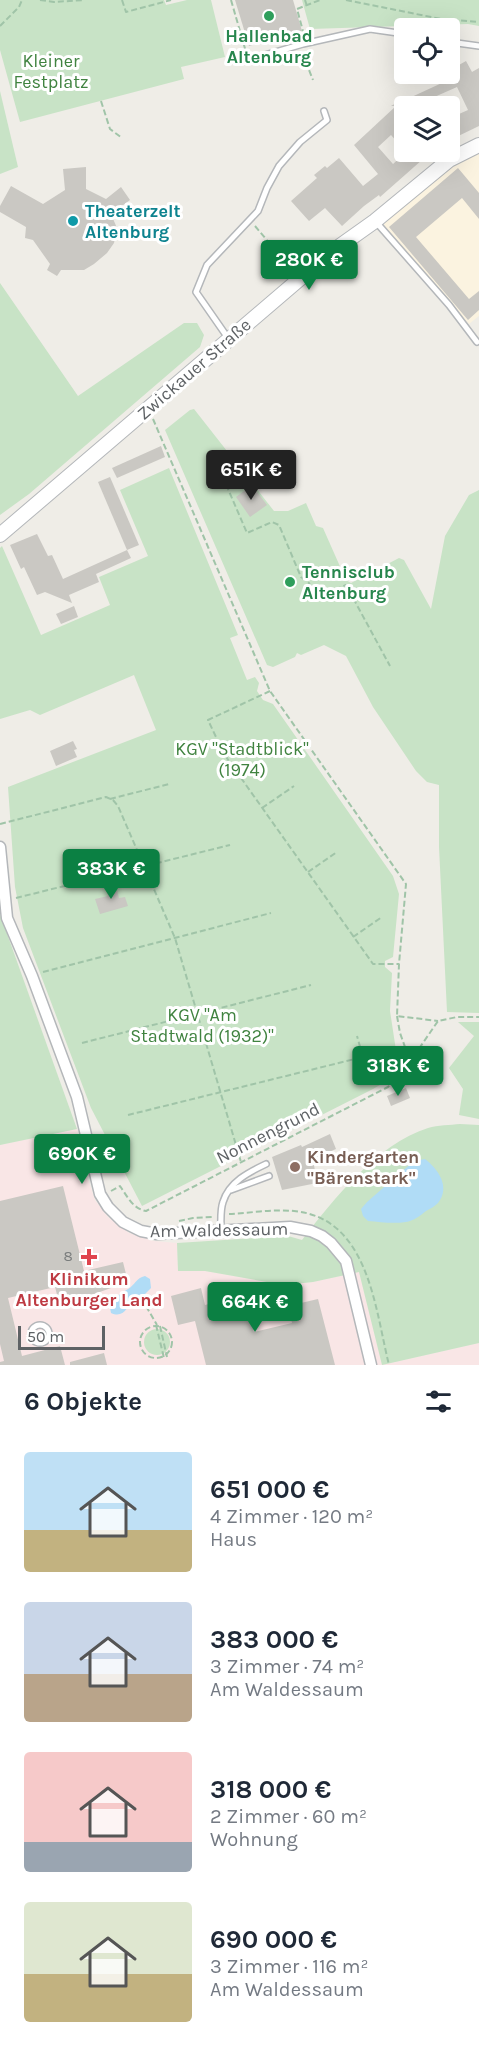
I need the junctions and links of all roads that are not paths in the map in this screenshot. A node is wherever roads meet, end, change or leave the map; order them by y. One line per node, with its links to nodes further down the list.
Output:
1 (394, 32): 4 (lane)
2 (460, 43): 3 (lane)
3 (479, 46)
4 (249, 60)
5 (324, 111): 8 (lane)
6 (479, 145): 7 (street, Zwickauer Straße)
7 (375, 221): 8 (street, Zwickauer Straße); 9 (lane)
8 (229, 339): 10 (street, Zwickauer Straße)
9 (477, 342)
10 (0, 535)
11 (0, 847): 15 (street, Am Waldessaum)
12 (266, 1164): 14 (lane)
13 (268, 1176): 14 (lane)
14 (229, 1191): 15 (lane)
15 (221, 1232): 16 (street, Am Waldessaum)
16 (371, 1365)

